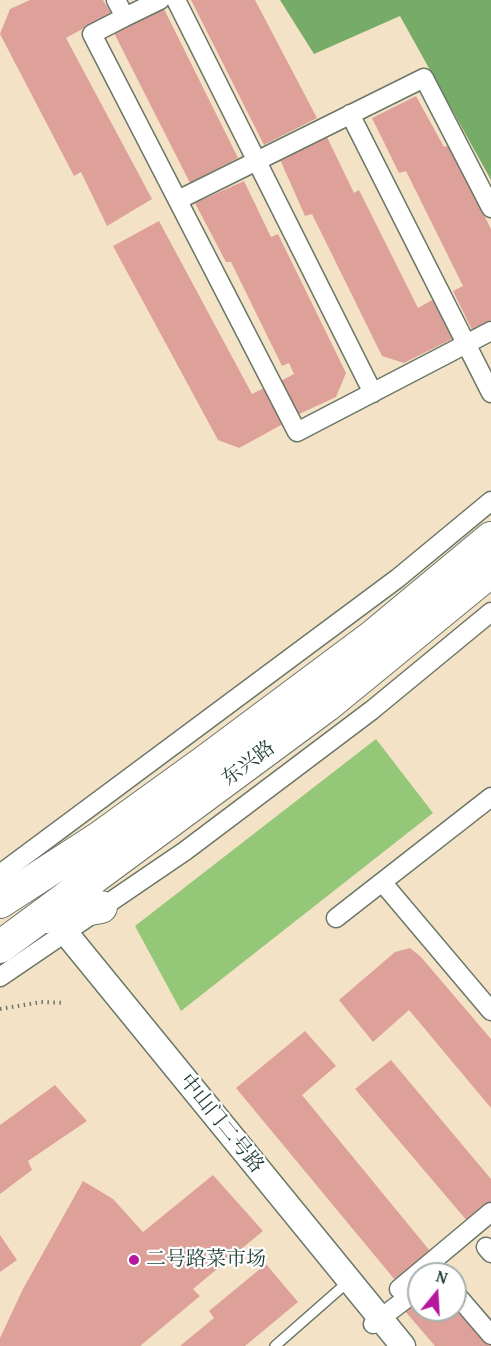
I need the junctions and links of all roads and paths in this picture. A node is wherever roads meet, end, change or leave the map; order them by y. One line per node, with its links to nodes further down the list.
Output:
1 (117, 0): 4 (street)
2 (160, 0): 4 (street)
3 (176, 0): 6 (street)
4 (125, 17): 7 (street)
5 (350, 114): 6 (street); 8 (street); 10 (street)
6 (257, 161): 7 (street); 11 (street)
7 (178, 200): 11 (street)
8 (491, 208)
9 (491, 332): 10 (street)
10 (466, 344): 11 (street); 12 (street)
11 (373, 393)
12 (491, 393)
13 (491, 501): 19 (street)
14 (491, 538): 17 (highway, 东兴路)
15 (491, 571): 17 (highway, 东兴路)
16 (491, 612): 23 (street)
17 (213, 773): 22 (highway, 东兴路); 25 (highway, 东兴路)
18 (491, 797): 20 (street)
19 (11, 867): 21 (highway)
20 (382, 882): 24 (street); 29 (street)
21 (0, 898)
22 (0, 902)
23 (101, 908): 25 (highway)
24 (336, 918)
25 (46, 925): 26 (street); 31 (street, 中山门二号路)
26 (0, 977)
27 (65, 1003): 28 (path)
28 (0, 1009)
29 (491, 1011)
30 (491, 1212): 32 (street)
31 (346, 1284): 35 (street, 中山门二号路); 37 (lane)
32 (399, 1289)
33 (407, 1298): 35 (street)
34 (467, 1307): 36 (street)
35 (376, 1322): 38 (street, 中山门二号路); 39 (street, 中山门二号路)
36 (491, 1335)
37 (274, 1346)
38 (392, 1346)
39 (403, 1346)

